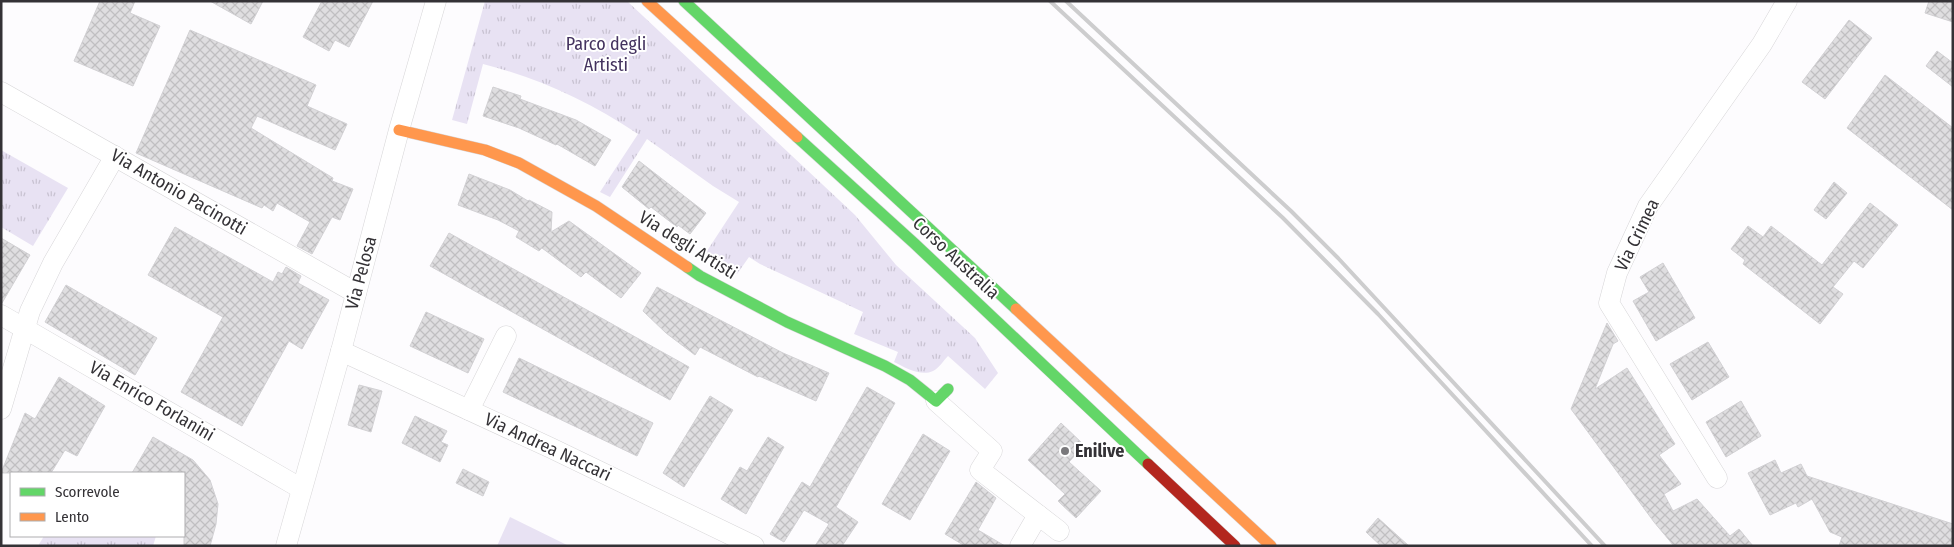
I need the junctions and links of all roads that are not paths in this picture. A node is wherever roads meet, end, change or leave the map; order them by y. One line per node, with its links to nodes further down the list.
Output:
1 (436, 1): 6 (street, Via Pelosa)
2 (647, 1): 23 (main road, Corso Australia)
3 (684, 1): 24 (main road, Corso Australia)
4 (1787, 1): 16 (street, Via Crimea)
5 (1, 92): 7 (street, Via Antonio Pacinotti)
6 (399, 130): 8 (street, Via Pelosa); 13 (main road, Via degli Artisti)
7 (115, 156): 8 (street, Via Antonio Pacinotti); 10 (street)
8 (356, 293): 12 (street, Via Pelosa)
9 (1, 315): 10 (street, Via Enrico Forlanini)
10 (24, 328): 14 (street); 17 (street, Via Enrico Forlanini)
11 (506, 336): 15 (street)
12 (341, 351): 15 (street, Via Andrea Naccari); 17 (street, Via Pelosa)
13 (942, 395): 18 (street)
14 (1, 410)
15 (469, 410): 21 (street, Via Andrea Naccari)
16 (1716, 478)
17 (302, 487): 20 (street, Via Pelosa)
18 (1038, 515): 19 (street); 22 (street)
19 (1058, 531)
20 (286, 546)
21 (754, 546)
22 (1020, 546)
23 (1235, 546)
24 (1271, 546)

